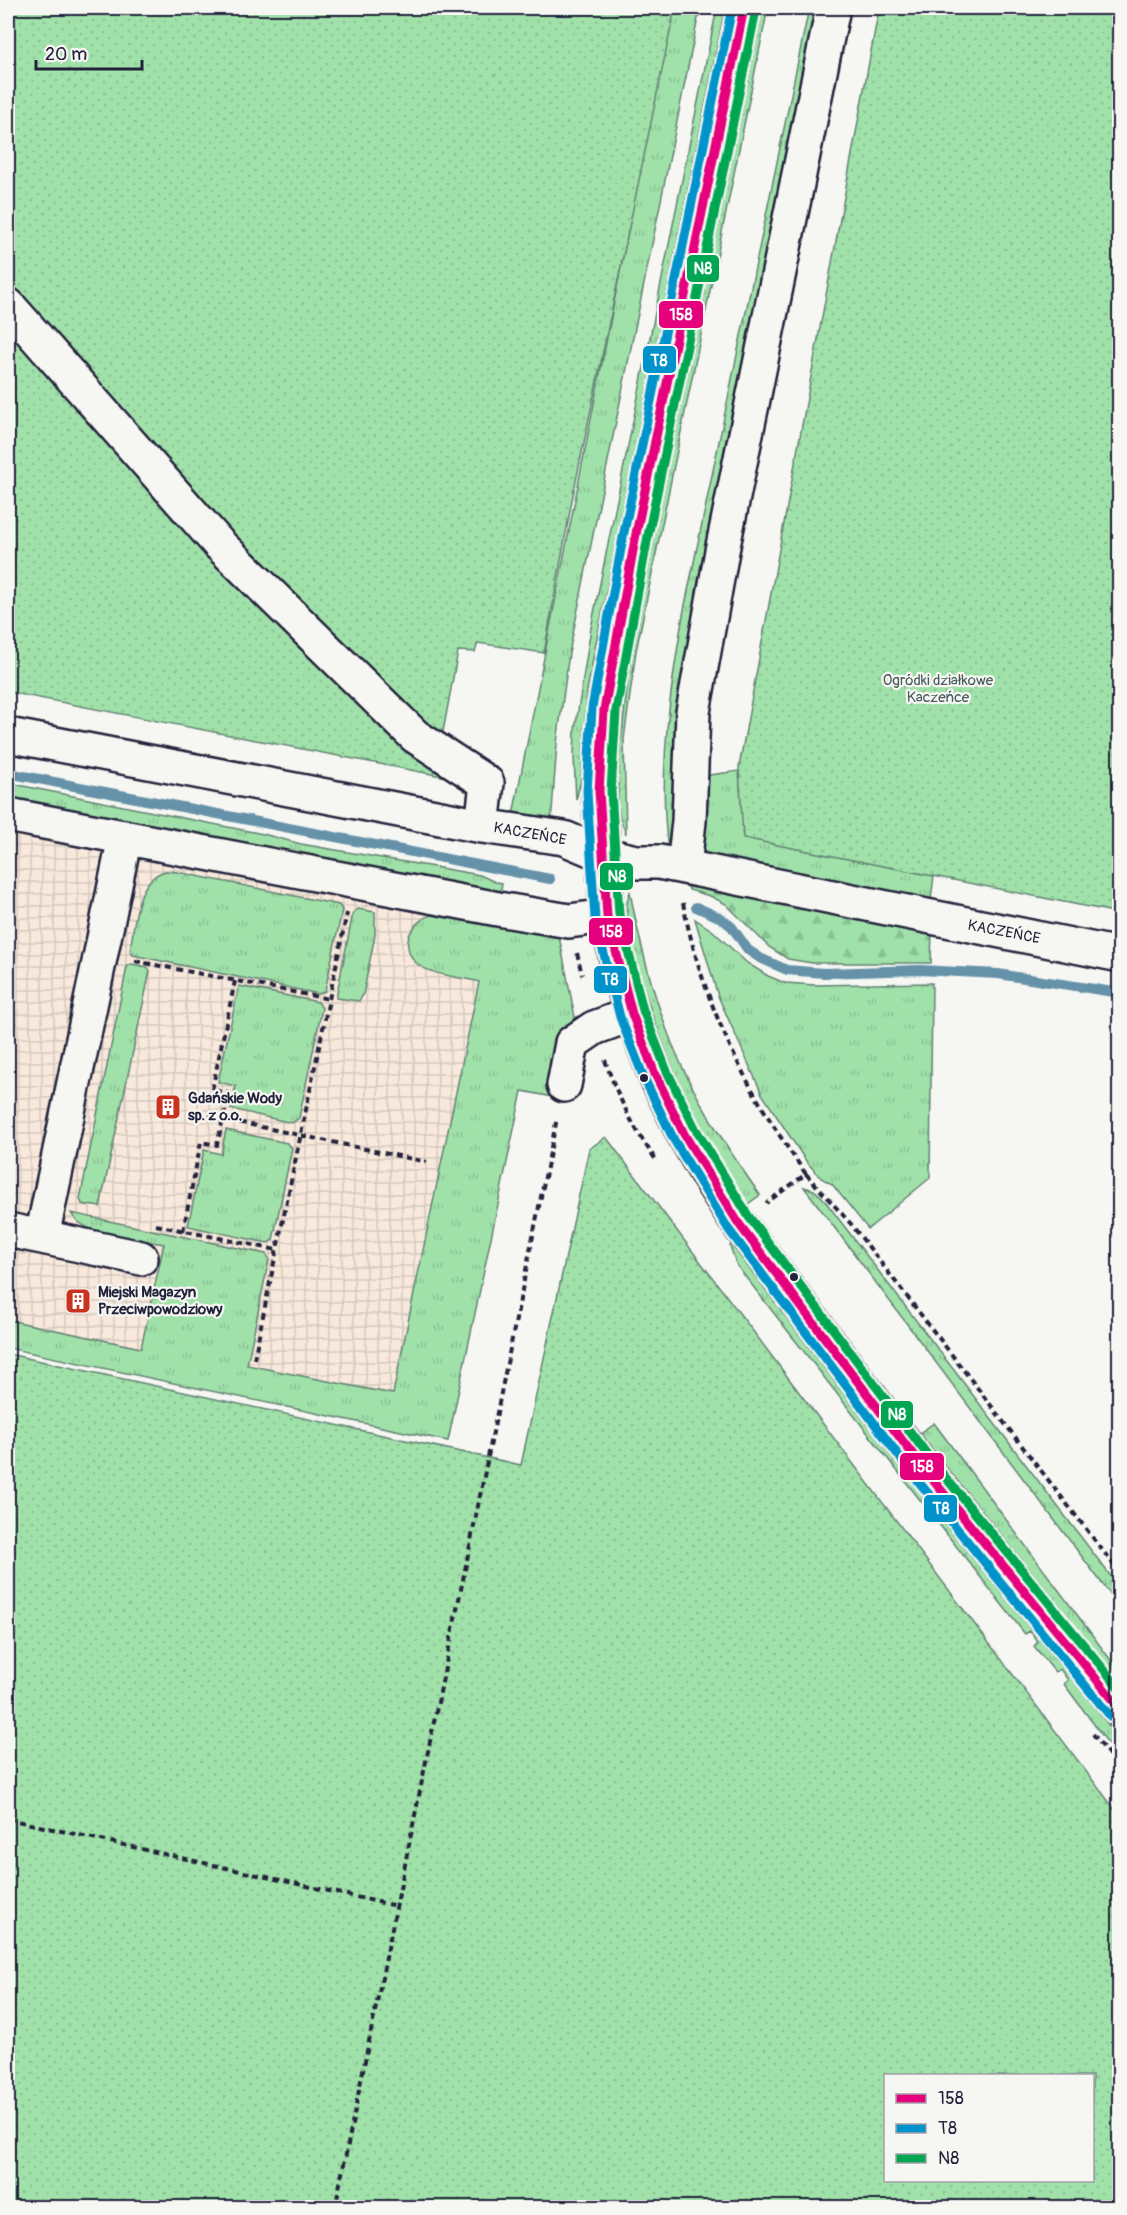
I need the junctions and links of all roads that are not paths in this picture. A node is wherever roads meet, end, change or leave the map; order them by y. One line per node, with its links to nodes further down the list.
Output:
1 (744, 8): 8 (street)
2 (833, 8): 9 (street)
3 (8, 305): 6 (street)
4 (8, 735): 6 (street, KACZEŃCE)
5 (8, 815): 7 (street)
6 (483, 826): 8 (street, KACZEŃCE)
7 (126, 837): 10 (street); 15 (street)
8 (602, 854): 9 (street, KACZEŃCE); 10 (street)
9 (684, 867): 11 (street, KACZEŃCE)
10 (607, 916): 12 (street)
11 (1119, 955)
12 (632, 1014): 13 (street); 17 (street)
13 (564, 1085)
14 (8, 1230): 15 (street)
15 (42, 1237): 16 (street)
16 (141, 1258)
17 (1119, 1709)

